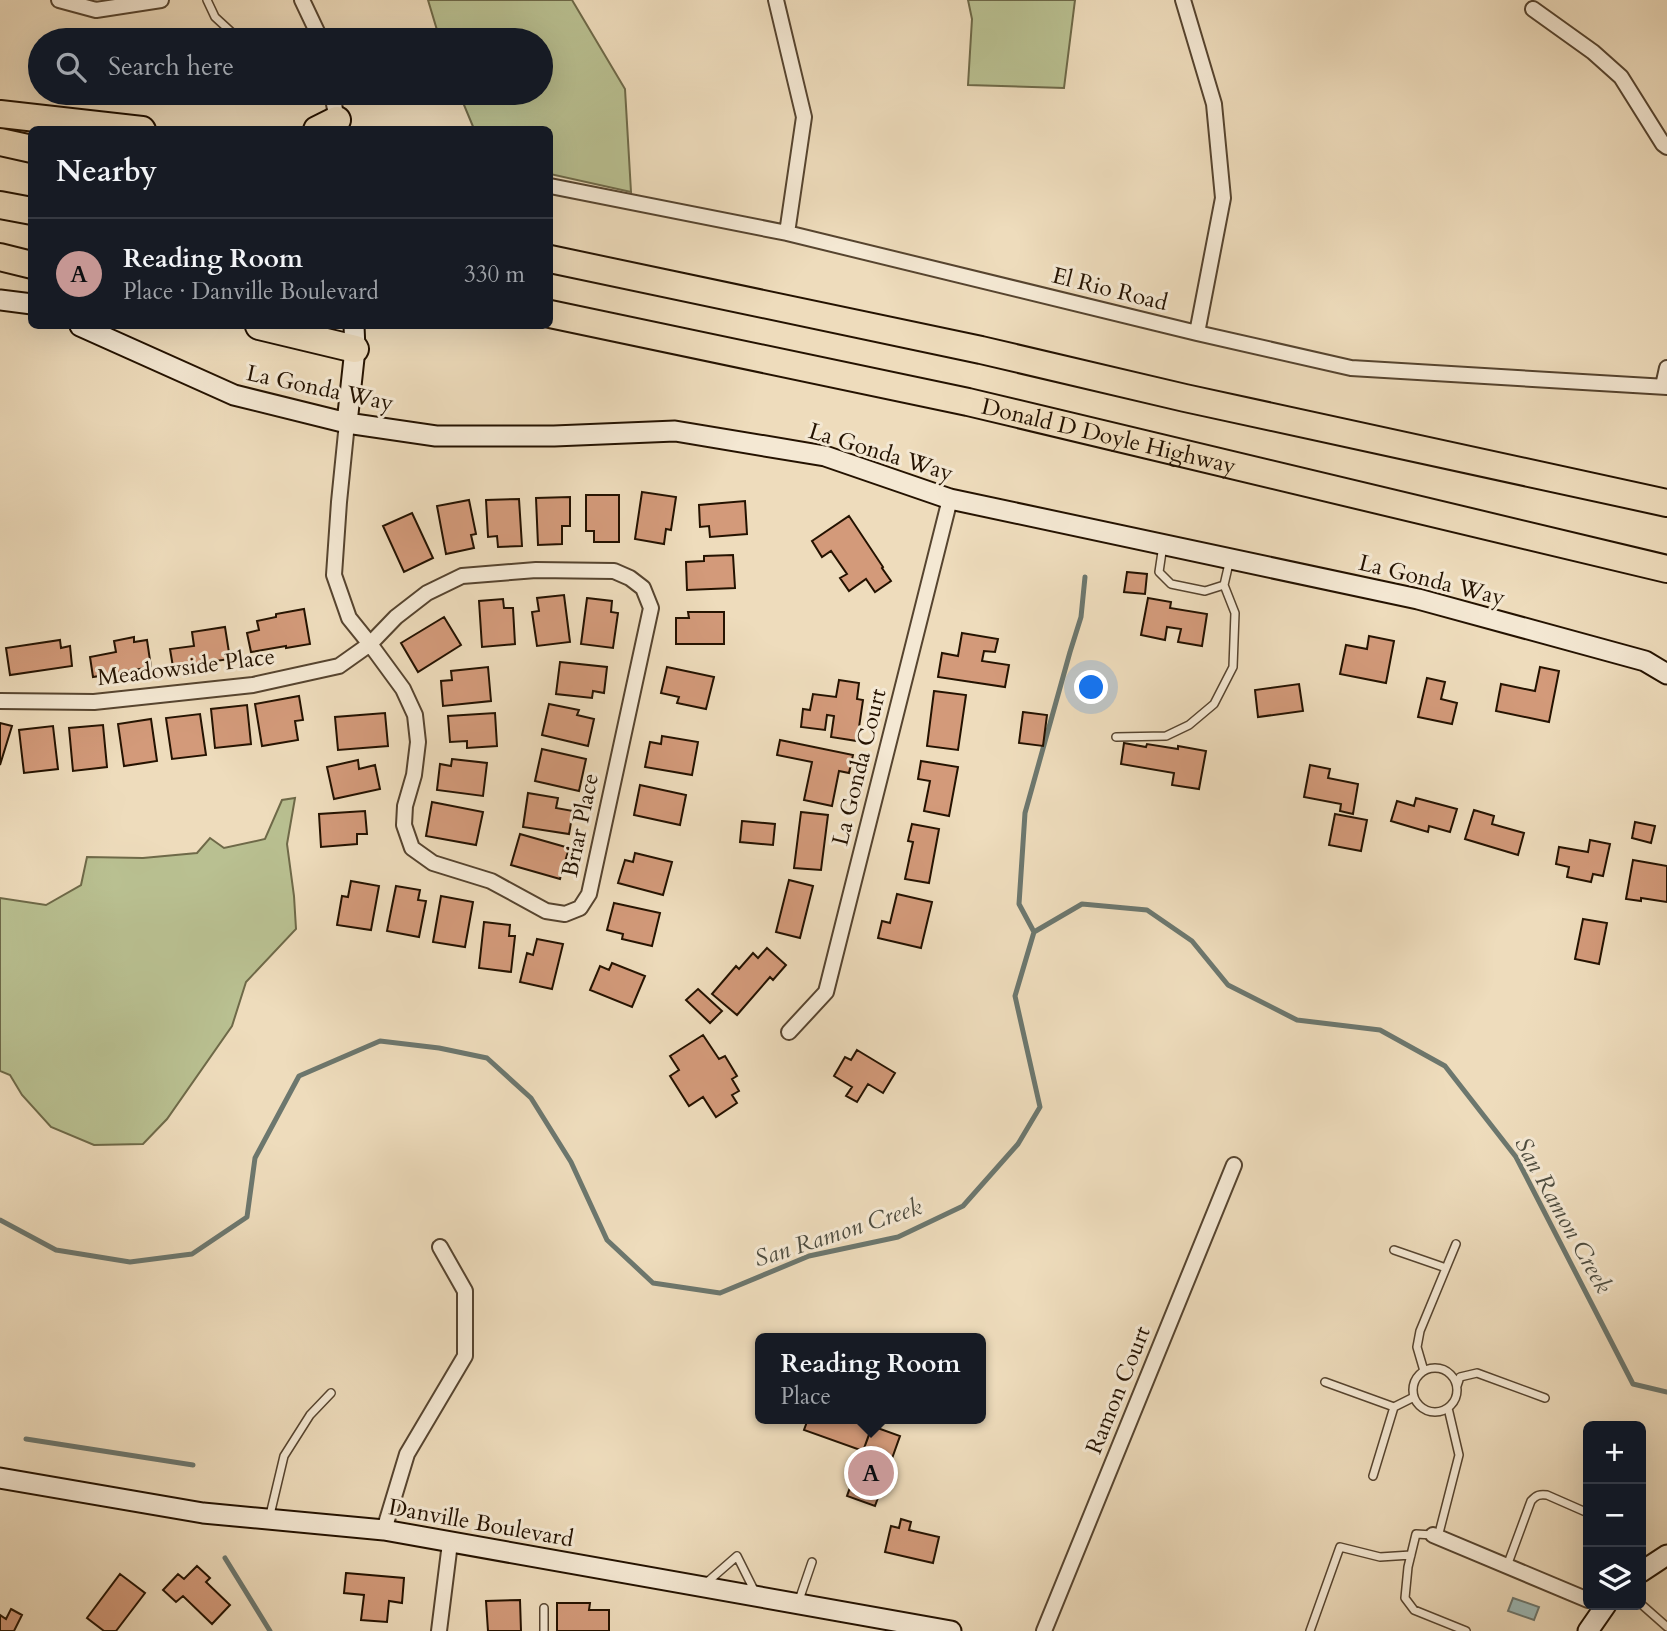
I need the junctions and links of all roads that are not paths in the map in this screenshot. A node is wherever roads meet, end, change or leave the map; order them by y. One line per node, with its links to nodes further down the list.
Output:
1 (59, 0): 2 (street)
2 (161, 0)
3 (207, 0): 8 (lane)
4 (302, 0): 9 (street)
5 (776, 0): 18 (street)
6 (1183, 0): 27 (street)
7 (1533, 9): 13 (street)
8 (227, 28)
9 (315, 28)
10 (0, 114): 11 (highway)
11 (106, 126)
12 (0, 142): 14 (highway)
13 (1667, 147)
14 (28, 148)
15 (553, 187): 18 (street, El Rio Road)
16 (0, 205): 17 (highway)
17 (28, 210)
18 (787, 233): 27 (street, El Rio Road)
19 (0, 257): 21 (highway)
20 (553, 260): 33 (highway)
21 (28, 264)
22 (0, 300): 23 (street)
23 (28, 304)
24 (553, 315): 36 (highway, Donald D Doyle Highway)
25 (87, 329): 31 (street, La Gonda Way)
26 (285, 329): 28 (highway)
27 (1197, 333): 30 (street, El Rio Road)
28 (354, 337): 31 (street)
29 (1667, 368): 30 (street)
30 (1665, 387)
31 (347, 423): 32 (street, La Gonda Way); 38 (street)
32 (950, 499): 34 (street, La Gonda Way); 42 (street, La Gonda Court)
33 (1667, 503)
34 (1164, 544): 35 (street, La Gonda Way); 37 (lane)
35 (1230, 558): 37 (lane); 39 (street, La Gonda Way)
36 (1667, 569)
37 (1224, 585): 41 (lane)
38 (370, 644): 38 (street, Briar Place); 40 (street, Meadowside Place)
39 (1667, 674)
40 (0, 701)
41 (1116, 737)
42 (789, 1032)
43 (1234, 1165): 79 (street, Ramon Court)
44 (1456, 1244): 47 (lane)
45 (440, 1247): 60 (street)
46 (1394, 1250): 47 (lane)
47 (1446, 1268): 48 (lane)
48 (1424, 1371): 50 (lane); 52 (lane)
49 (1325, 1382): 54 (lane)
50 (1457, 1387): 53 (lane); 55 (lane)
51 (331, 1394): 59 (lane)
52 (1414, 1397): 54 (lane); 55 (lane)
53 (1545, 1398)
54 (1394, 1407): 56 (lane)
55 (1448, 1408): 61 (lane)
56 (1373, 1476)
57 (0, 1478): 59 (street, Danville Boulevard)
58 (1583, 1511): 66 (lane)
59 (269, 1520): 60 (street, Danville Boulevard)
60 (384, 1530): 62 (street, Danville Boulevard)
61 (1435, 1536): 63 (lane); 66 (street)
62 (450, 1543): 68 (street, Danville Boulevard); 76 (street)
63 (1411, 1555): 80 (lane); 81 (lane)
64 (1667, 1555): 67 (street)
65 (812, 1562): 71 (lane)
66 (1507, 1566): 70 (street)
67 (1646, 1568)
68 (702, 1587): 69 (street, Danville Boulevard); 69 (lane)
69 (757, 1596): 71 (street, Danville Boulevard)
70 (1583, 1597)
71 (798, 1604): 78 (street, Danville Boulevard)
72 (544, 1608): 77 (lane)
73 (1646, 1608): 75 (lane)
74 (1597, 1610): 82 (street)
75 (1667, 1627)
76 (439, 1631)
77 (544, 1631)
78 (951, 1631)
79 (1045, 1631)
80 (1310, 1631)
81 (1466, 1631)
82 (1588, 1631)

